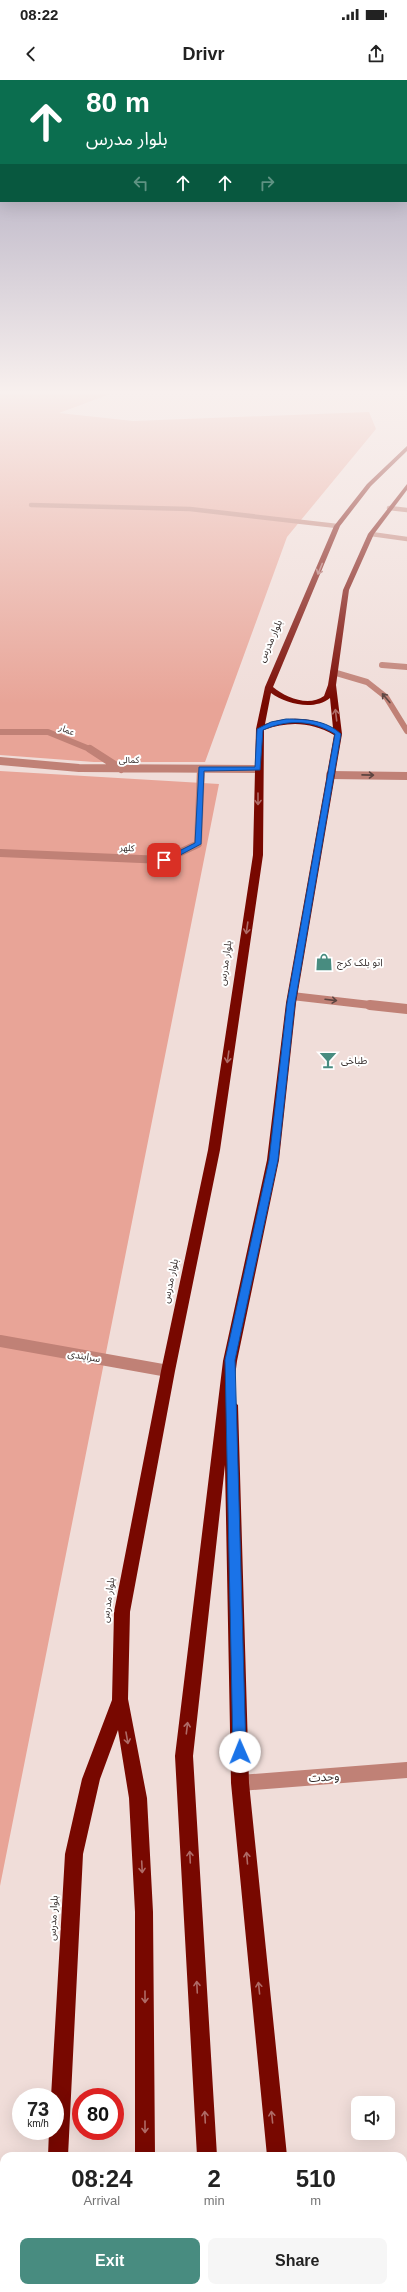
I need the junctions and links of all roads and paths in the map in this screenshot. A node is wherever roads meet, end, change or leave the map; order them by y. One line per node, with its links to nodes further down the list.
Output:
1 (360, 497): 7 (highway, بلوار مدرس)
2 (398, 497): 4 (highway)
3 (31, 505): 7 (street)
4 (391, 506): 5 (street); 6 (street); 8 (highway)
5 (407, 506)
6 (407, 510)
7 (338, 526): 14 (highway, بلوار مدرس, one-way to 14)
8 (371, 534): 9 (street); 12 (highway)
9 (407, 539)
10 (382, 665): 11 (street)
11 (407, 668)
12 (333, 672): 13 (highway); 16 (street, one-way to 12)
13 (332, 685): 14 (highway); 18 (highway, one-way to 13)
14 (269, 687): 15 (highway, بلوار مدرس)
15 (260, 729): 18 (highway); 22 (highway, بلوار مدرس)
16 (407, 731)
17 (0, 732): 20 (street, عمار)
18 (338, 734): 23 (highway)
19 (0, 761): 20 (street, کمالی)
20 (121, 769): 21 (street, کمالی)
21 (201, 769): 22 (street, کمالی); 25 (street, کلهر)
22 (258, 769): 30 (highway, بلوار مدرس, one-way to 30)
23 (330, 775): 24 (street, one-way to 24); 26 (highway)
24 (407, 776)
25 (0, 853)
26 (292, 996): 27 (street, one-way to 27); 29 (highway)
27 (407, 1009)
28 (0, 1341): 30 (street, سرابندی)
29 (230, 1360): 33 (highway); 36 (highway, one-way to 29)
30 (168, 1371): 31 (highway, بلوار مدرس)
31 (120, 1700): 34 (highway, بلوار مدرس); 35 (highway, one-way to 35)
32 (407, 1770): 33 (street, وحدت)
33 (240, 1783): 37 (highway, one-way to 33)
34 (58, 2152)
35 (145, 2152)
36 (207, 2152)
37 (276, 2152)

